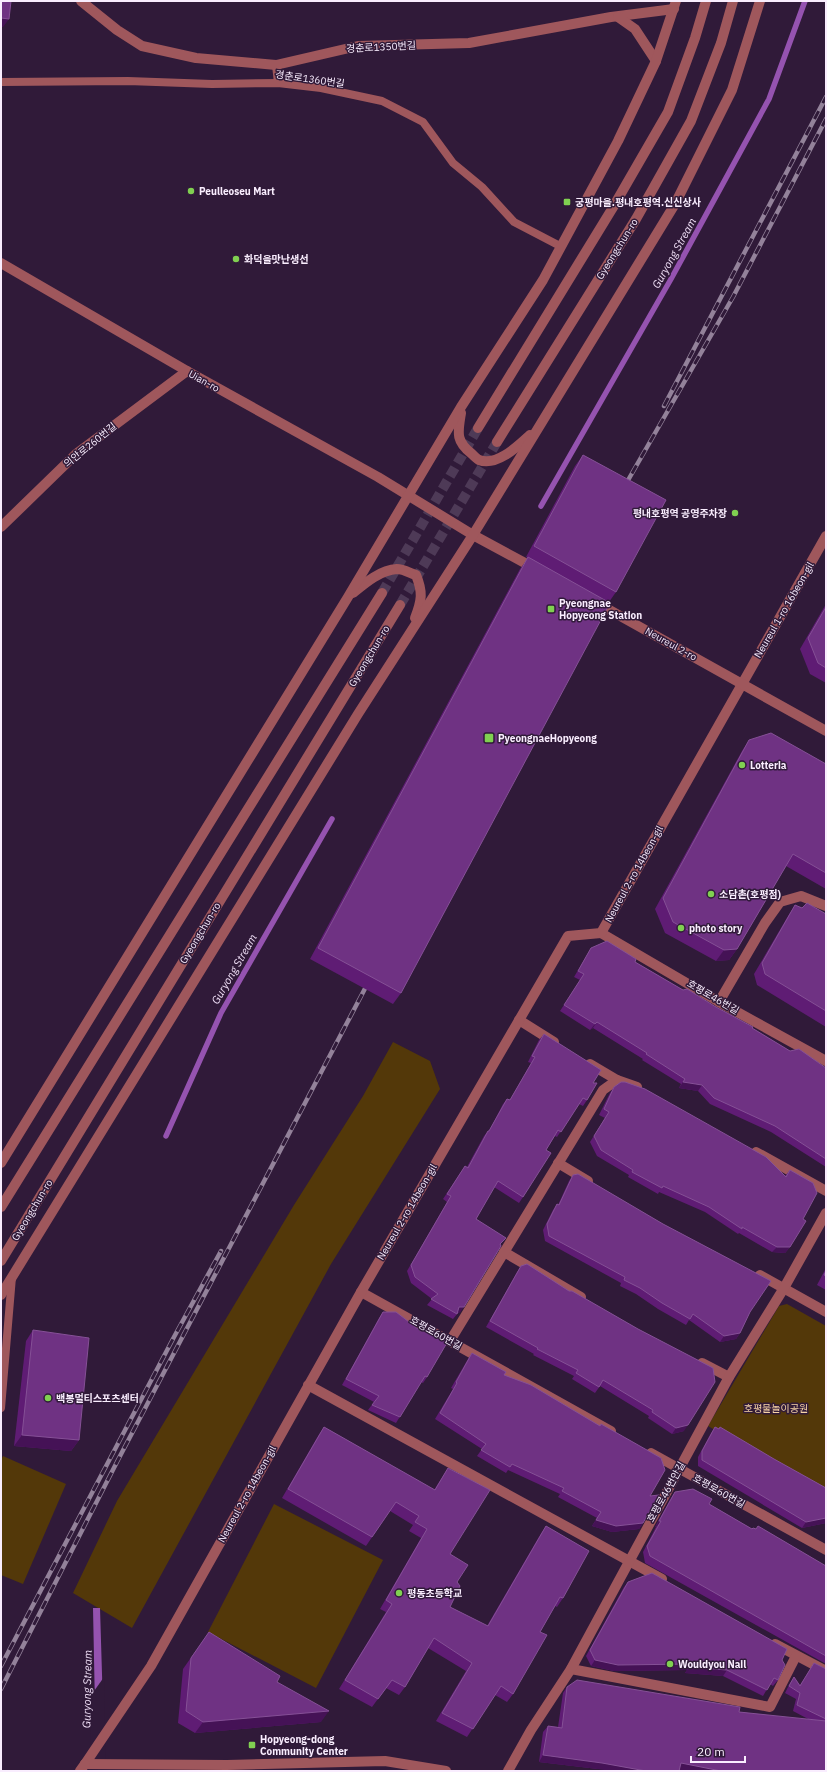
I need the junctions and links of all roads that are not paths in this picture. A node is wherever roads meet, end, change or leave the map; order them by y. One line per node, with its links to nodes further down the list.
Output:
1 (81, 1): 8 (street, 경춘로1350번길)
2 (706, 1): 16 (street)
3 (733, 1): 17 (street, Gyeongchun-ro)
4 (760, 1): 15 (street)
5 (675, 5): 6 (street, 경춘로1350번길); 7 (street)
6 (618, 17): 7 (street); 8 (street, 경춘로1350번길)
7 (656, 61): 11 (street)
8 (276, 65): 10 (lane)
9 (1, 82): 10 (lane, 경춘로1360번길)
10 (278, 83): 11 (lane, 경춘로1360번길)
11 (560, 246): 14 (street)
12 (1, 263): 13 (street, Uian-ro)
13 (187, 371): 18 (street, Uian-ro); 19 (street, 의안로260번길)
14 (461, 407): 15 (street); 18 (street)
15 (540, 425): 20 (street)
16 (478, 428)
17 (497, 442)
18 (409, 496): 20 (street, Uian-ro); 25 (street)
19 (1, 527)
20 (473, 535): 22 (street); 27 (street)
21 (826, 536): 28 (street, Neureul 1-ro 16beon-gil)
22 (544, 573)
23 (382, 593): 44 (street)
24 (585, 596): 28 (street, Neureul 2-ro)
25 (348, 597): 27 (street); 40 (street)
26 (400, 605): 47 (street, Gyeongchun-ro)
27 (410, 633): 49 (street)
28 (741, 683): 29 (street, Neureul 2-ro); 31 (street, Neureul 2-ro 14beon-gil)
29 (826, 730)
30 (826, 906): 32 (street)
31 (601, 932): 32 (street, 호평로46번길); 33 (street, Neureul 2-ro 14beon-gil)
32 (719, 1002): 36 (street, 호평로46번길)
33 (519, 1020): 34 (street); 51 (street, Neureul 2-ro 14beon-gil)
34 (565, 1048)
35 (584, 1060): 37 (street)
36 (826, 1061)
37 (617, 1080): 38 (street); 41 (street)
38 (644, 1089)
39 (745, 1146): 43 (street)
40 (1, 1163)
41 (558, 1163): 42 (street); 46 (street)
42 (597, 1186)
43 (826, 1191)
44 (1, 1207)
45 (826, 1213): 50 (street, 호평로46번안길)
46 (504, 1252): 53 (street); 55 (street)
47 (1, 1261)
48 (750, 1270): 50 (street)
49 (12, 1275): 52 (street); 59 (lane)
50 (784, 1288): 54 (street); 57 (street, 호평로46번안길)
51 (361, 1292): 55 (street, 호평로60번길); 58 (street, Neureul 2-ro 14beon-gil)
52 (1, 1295)
53 (591, 1302)
54 (826, 1312)
55 (450, 1341): 60 (street, 호평로60번길)
56 (694, 1358): 57 (street)
57 (729, 1377): 62 (street, 호평로46번안길)
58 (308, 1385): 64 (street); 70 (street, Neureul 2-ro 14beon-gil)
59 (1, 1408)
60 (617, 1434)
61 (644, 1449): 62 (street, 호평로60번길)
62 (679, 1469): 63 (street, 호평로60번길); 64 (street, 호평로46번안길)
63 (825, 1548)
64 (629, 1561): 65 (street); 68 (street, 호평로46번안길)
65 (669, 1583)
66 (769, 1640): 67 (street)
67 (796, 1656): 68 (street); 69 (street)
68 (571, 1669): 73 (street, 호평로46번안길)
69 (826, 1671)
70 (82, 1768): 71 (street)
71 (227, 1768): 72 (street)
72 (446, 1771)
73 (508, 1771)

